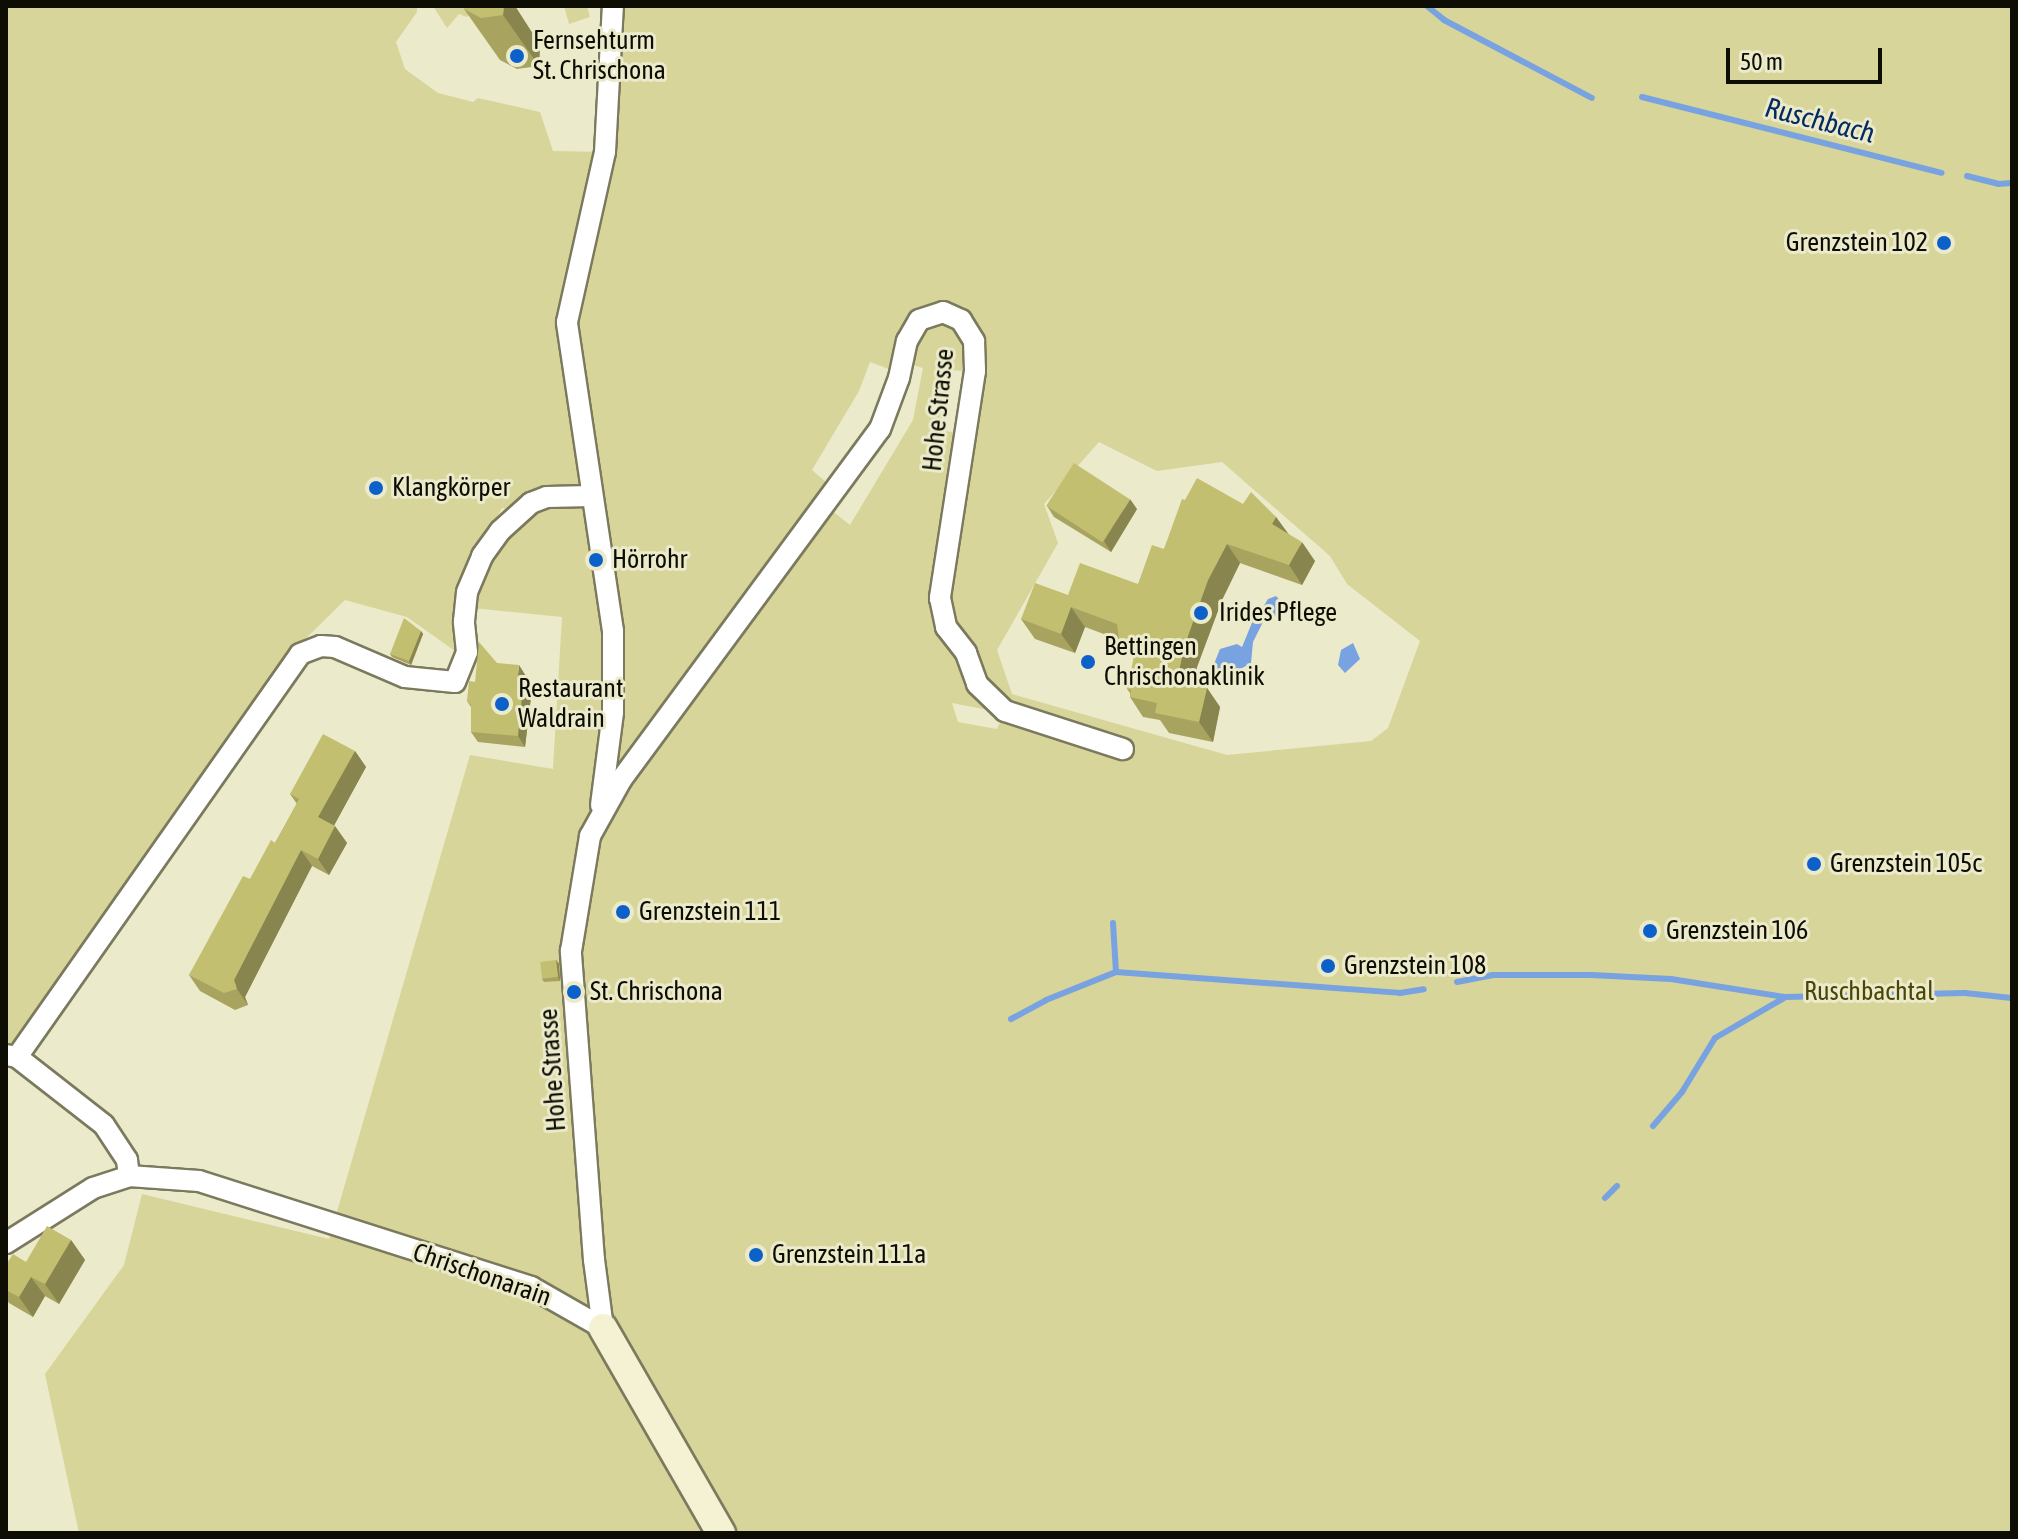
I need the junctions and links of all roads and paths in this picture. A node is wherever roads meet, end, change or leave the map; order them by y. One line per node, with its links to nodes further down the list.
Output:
1 (613, 6): 2 (street, Hohe Strasse)
2 (591, 496): 4 (street, Hohe Strasse); 5 (street)
3 (1123, 749): 4 (street, Hohe Strasse)
4 (601, 812): 8 (street, Hohe Strasse)
5 (12, 1056): 6 (street)
6 (129, 1176): 7 (street, Chrischonarain); 8 (street, Chrischonarain)
7 (6, 1243)
8 (603, 1328): 9 (street)
9 (721, 1533)

